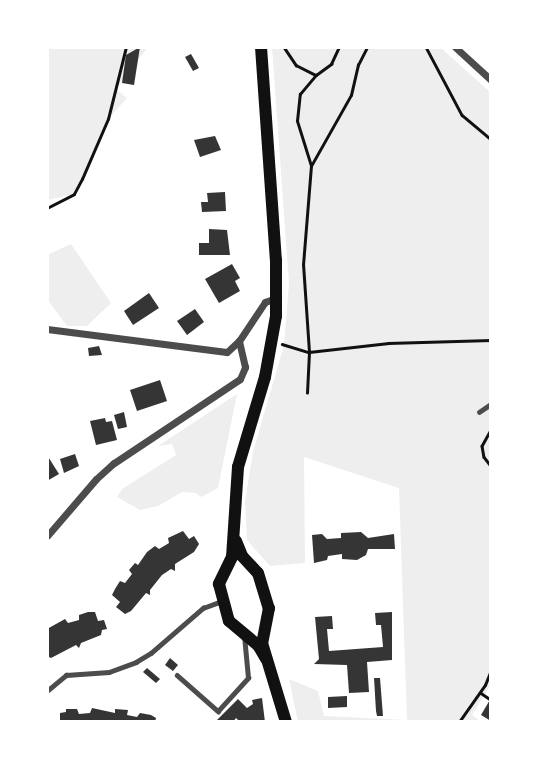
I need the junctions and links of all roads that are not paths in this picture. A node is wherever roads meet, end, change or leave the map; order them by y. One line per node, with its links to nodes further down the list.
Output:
1 (261, 47): 4 (main road)
2 (455, 47): 3 (street)
3 (491, 80)
4 (277, 298): 6 (street); 9 (main road)
5 (47, 330): 6 (street)
6 (239, 341): 10 (street)
7 (491, 404): 8 (lane)
8 (479, 412)
9 (234, 534): 11 (main road); 12 (main road)
10 (47, 537)
11 (227, 568): 12 (main road); 13 (main road)
12 (255, 569): 14 (main road)
13 (223, 601): 15 (main road); 18 (lane)
14 (265, 625): 15 (main road); 16 (main road)
15 (245, 633): 16 (main road); 17 (lane)
16 (266, 659): 19 (main road)
17 (177, 675)
18 (47, 691)
19 (286, 722)

